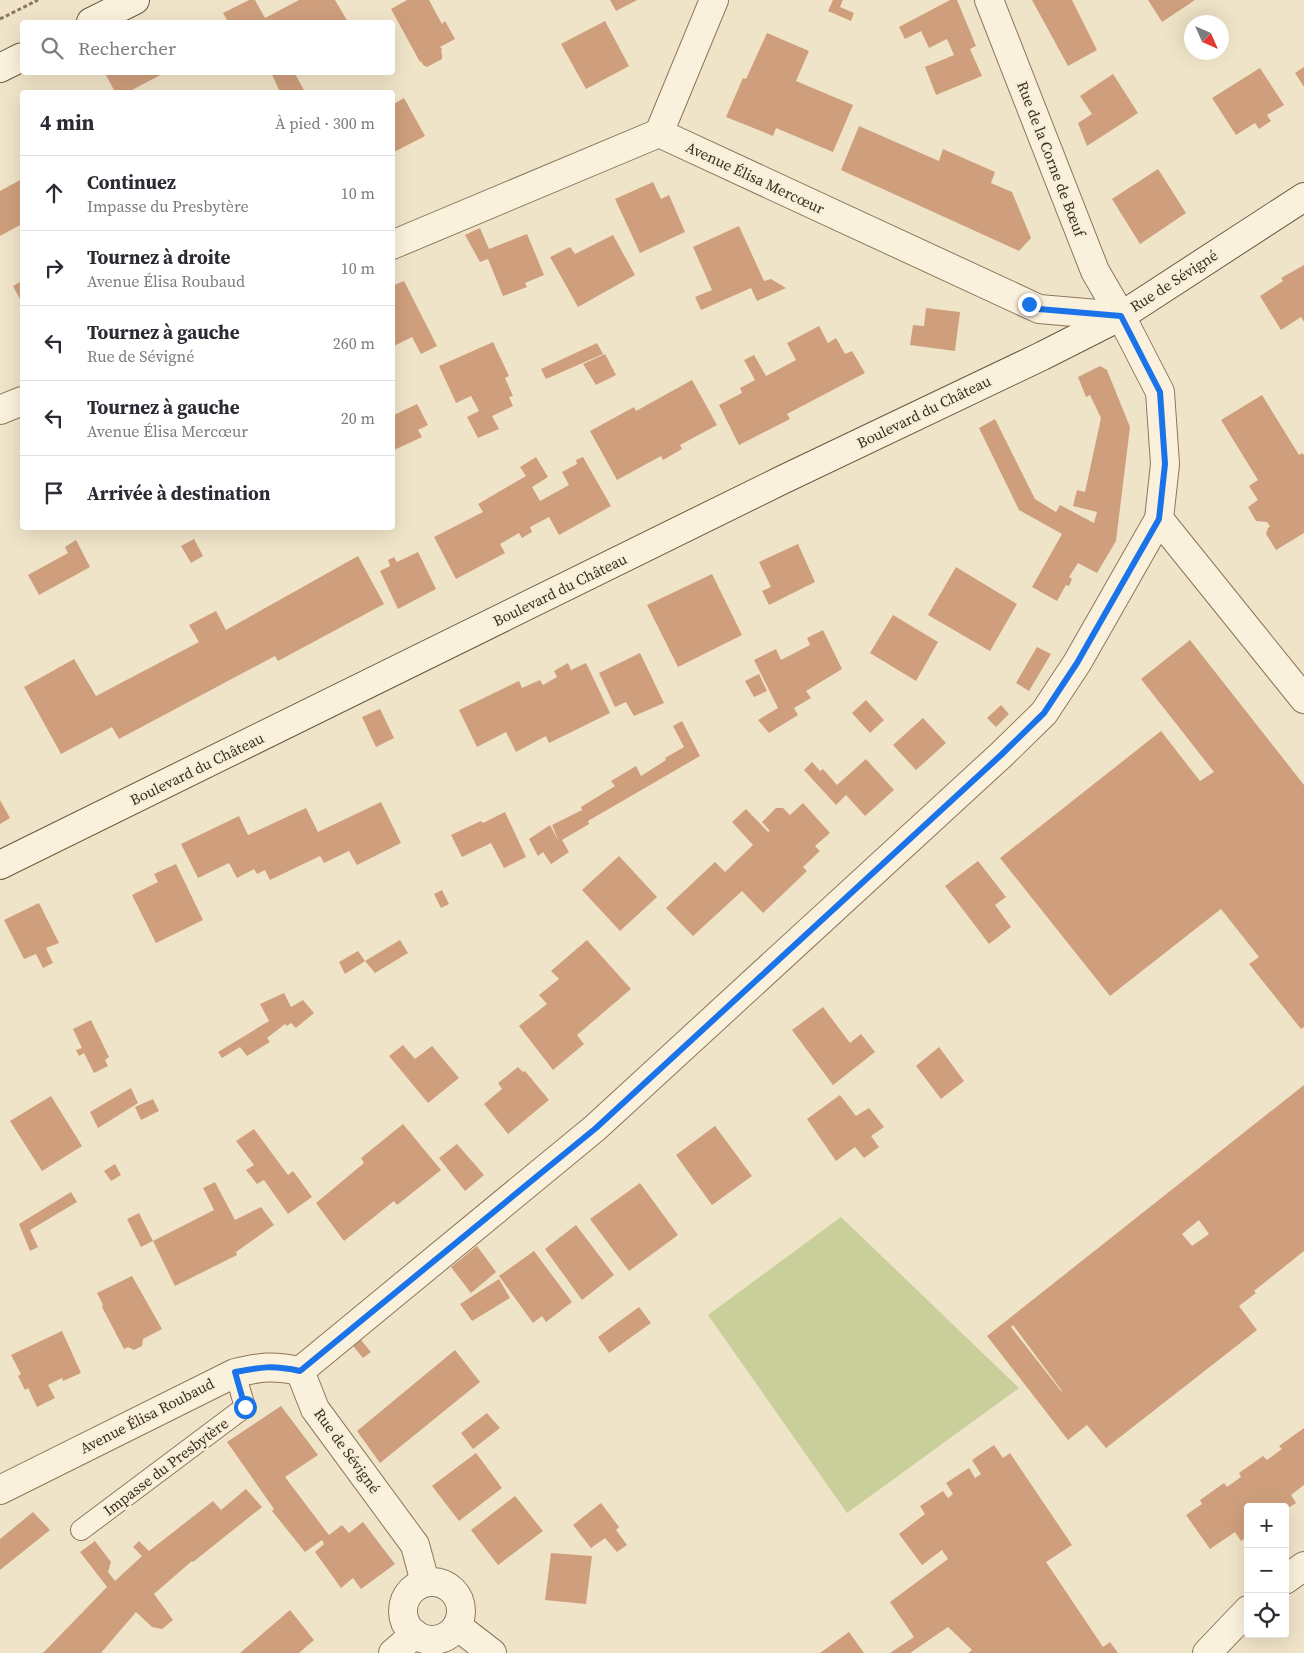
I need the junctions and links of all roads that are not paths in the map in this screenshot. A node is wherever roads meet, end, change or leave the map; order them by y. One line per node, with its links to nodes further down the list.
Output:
1 (135, 0): 4 (street)
2 (714, 0): 7 (street)
3 (989, 0): 10 (street, Rue de la Corne de Bœuf)
4 (94, 20)
5 (20, 58): 6 (street)
6 (0, 68)
7 (659, 133): 9 (street); 10 (street, Avenue Élisa Mercœur)
8 (1304, 197): 10 (street, Rue de Sévigné)
9 (395, 244)
10 (1121, 316): 13 (street, Rue de Sévigné); 15 (street, Boulevard du Château)
11 (20, 402): 12 (street)
12 (0, 410)
13 (1159, 519): 14 (street); 16 (street, Rue de Sévigné)
14 (1304, 699)
15 (0, 865)
16 (300, 1371): 17 (street, Avenue Élisa Roubaud); 22 (street, Rue de Sévigné)
17 (235, 1372): 18 (street, Avenue Élisa Roubaud); 19 (lane, Impasse du Presbytère)
18 (0, 1490)
19 (82, 1530)
20 (1304, 1566): 21 (street)
21 (1289, 1577)
22 (426, 1582): 24 (street); 25 (street)
23 (1244, 1615): 26 (street)
24 (457, 1626): 25 (street); 28 (street)
25 (415, 1634): 27 (street)
26 (1215, 1650)
27 (393, 1653)
28 (492, 1653)

